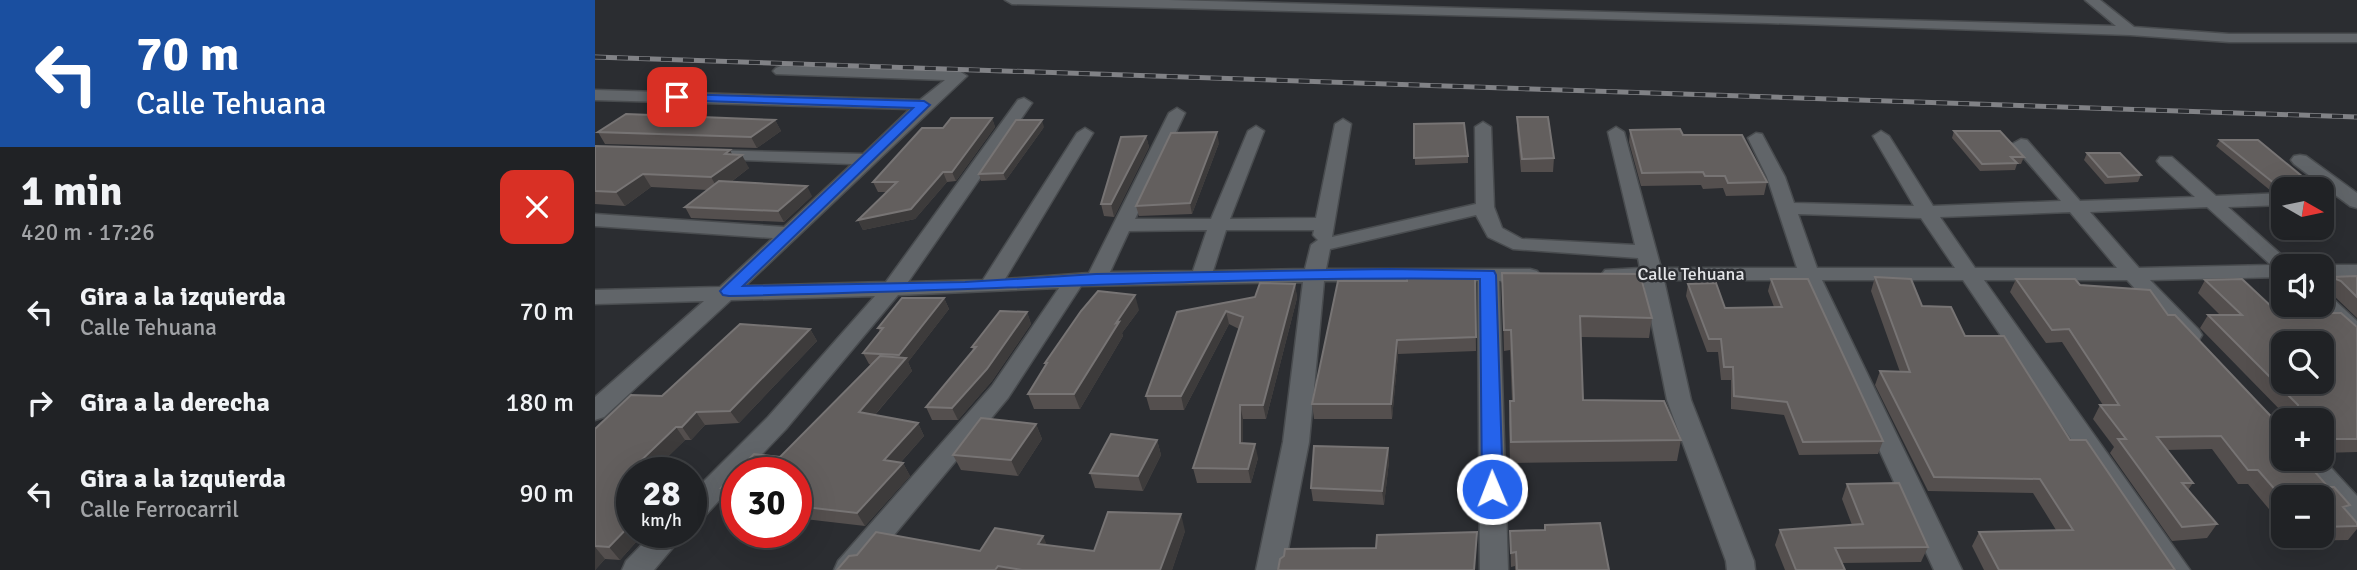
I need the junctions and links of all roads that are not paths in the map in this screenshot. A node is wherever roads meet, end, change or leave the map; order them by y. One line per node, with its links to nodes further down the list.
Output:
1 (1012, 0): 4 (street)
2 (1755, 0): 5 (street)
3 (2092, 0): 6 (street)
4 (1427, 5): 5 (street)
5 (1767, 19): 6 (street)
6 (2130, 31): 7 (street)
7 (2357, 38)
8 (781, 71): 11 (street)
9 (595, 95): 11 (street)
10 (1024, 103): 54 (street)
11 (924, 105): 22 (street)
12 (1178, 113): 35 (street)
13 (1343, 124): 34 (street)
14 (1483, 127): 29 (street)
15 (1256, 131): 36 (street)
16 (1616, 132): 40 (street)
17 (1085, 133): 53 (street)
18 (1881, 136): 32 (street)
19 (1756, 138): 31 (street)
20 (2021, 145): 30 (street)
21 (691, 154): 22 (street)
22 (869, 159): 37 (street)
23 (2300, 160): 27 (street)
24 (2166, 161): 28 (street)
25 (2335, 198): 27 (street)
26 (2271, 199): 28 (street)
27 (2353, 199)
28 (2211, 201): 30 (street); 39 (street)
29 (1485, 207): 38 (street); 40 (street)
30 (2076, 207): 32 (street); 48 (street)
31 (1786, 208): 32 (street); 46 (street)
32 (1927, 212): 47 (street)
33 (595, 220): 37 (street)
34 (1324, 224): 36 (street); 38 (street)
35 (1121, 225): 36 (street); 52 (street)
36 (1218, 225): 51 (street)
37 (789, 233): 55 (street)
38 (1321, 245): 49 (street)
39 (2271, 256)
40 (1649, 263): 45 (street, Calle Tehuana); 46 (street, Calle Tehuana); 69 (street)
41 (2271, 269): 48 (street, Calle Tehuana)
42 (2334, 271): 43 (street)
43 (2357, 271)
44 (1556, 274): 50 (street)
45 (1597, 274)
46 (1809, 274): 47 (street, Calle Tehuana); 70 (street)
47 (1969, 274): 48 (street, Calle Tehuana); 71 (street)
48 (2133, 274): 59 (street)
49 (1314, 275): 50 (street); 51 (street); 67 (street)
50 (1488, 275): 68 (street)
51 (1201, 277): 52 (street)
52 (1085, 280): 53 (street); 66 (street)
53 (989, 286): 54 (street)
54 (892, 289): 55 (street); 62 (street)
55 (729, 291): 56 (street); 60 (street)
56 (595, 297)
57 (2334, 312): 58 (street)
58 (2357, 333)
59 (2209, 354)
60 (595, 411)
61 (2319, 471): 63 (street)
62 (707, 495)
63 (2357, 514)
64 (657, 548): 65 (street)
65 (636, 570)
66 (848, 570)
67 (1270, 570)
68 (1494, 570)
69 (1741, 570)
70 (1948, 570)
71 (2176, 570)

